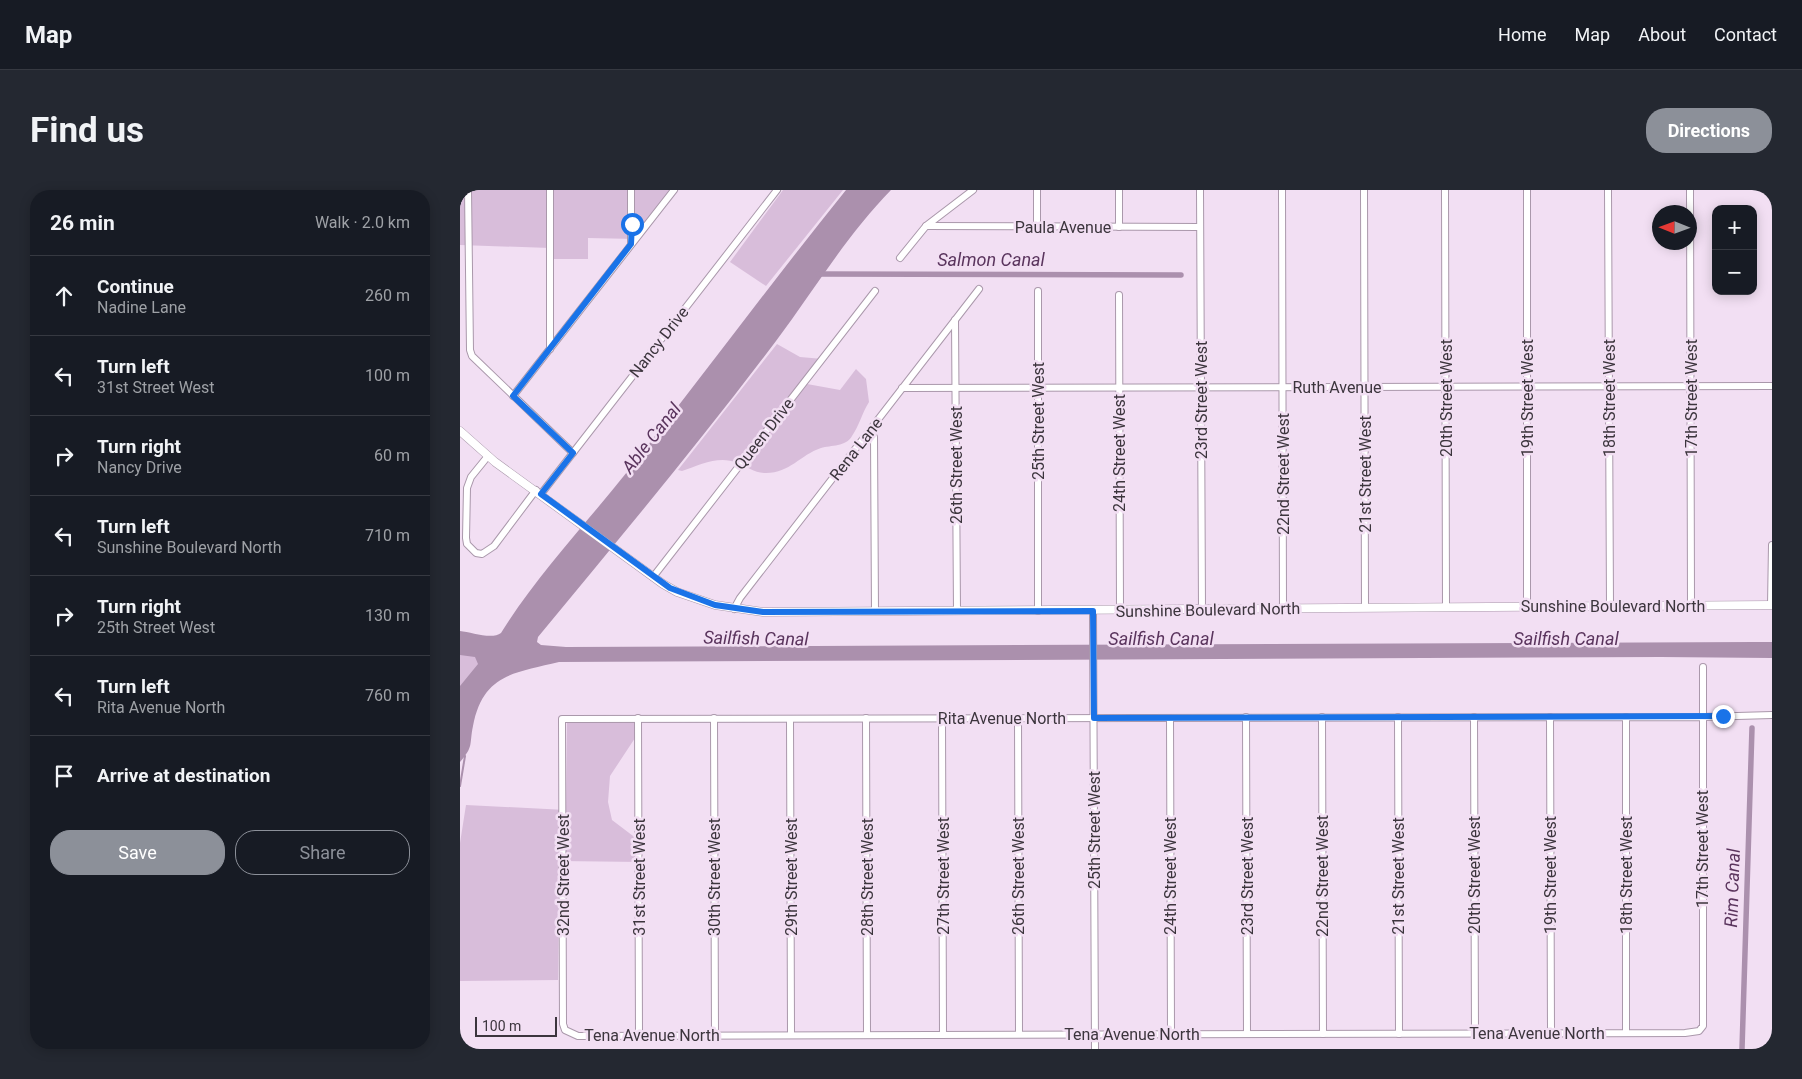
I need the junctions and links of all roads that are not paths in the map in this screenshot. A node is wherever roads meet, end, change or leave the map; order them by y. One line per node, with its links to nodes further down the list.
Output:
1 (468, 190): 40 (street)
2 (550, 190): 27 (street)
3 (631, 190): 20 (street)
4 (674, 190): 20 (street)
5 (777, 190): 43 (street, Nancy Drive)
6 (972, 190): 16 (street)
7 (1037, 190): 18 (street)
8 (1119, 190): 19 (street)
9 (1200, 190): 17 (street, 23rd Street West)
10 (1282, 190): 39 (street, 22nd Street West)
11 (1364, 190): 30 (street, 21st Street West)
12 (1445, 190): 31 (street, 20th Street West)
13 (1527, 190): 32 (street, 19th Street West)
14 (1608, 190): 33 (street, 18th Street West)
15 (1690, 190): 28 (street, 17th Street West)
16 (926, 226): 18 (street, Paula Avenue); 21 (street)
17 (1200, 226): 19 (street, Paula Avenue); 38 (street, 23rd Street West)
18 (1037, 227): 19 (street, Paula Avenue)
19 (1119, 227)
20 (631, 244): 27 (street)
21 (900, 258)
22 (979, 289): 26 (street, Rena Lane)
23 (875, 291): 47 (street, Queen Drive)
24 (1038, 291): 36 (street, 25th Street West)
25 (1119, 295): 37 (street, 24th Street West)
26 (955, 320): 34 (street, Rena Lane); 35 (street, 26th Street West)
27 (550, 348): 40 (street)
28 (1691, 386): 29 (street, Ruth Avenue); 33 (street, Ruth Avenue); 51 (street, 17th Street West)
29 (1772, 386)
30 (1364, 387): 31 (street, Ruth Avenue); 39 (street, Ruth Avenue); 53 (street, 21st Street West)
31 (1446, 387): 32 (street, Ruth Avenue); 52 (street, 20th Street West)
32 (1527, 387): 33 (street, Ruth Avenue); 49 (street, 19th Street West)
33 (1609, 387): 50 (street, 18th Street West)
34 (902, 388): 35 (street, Ruth Avenue); 41 (street, Rena Lane)
35 (956, 388): 36 (street, Ruth Avenue); 57 (street, 26th Street West)
36 (1038, 388): 37 (street, Ruth Avenue); 58 (street, 25th Street West)
37 (1119, 388): 38 (street, Ruth Avenue); 60 (street, 24th Street West)
38 (1201, 388): 39 (street, Ruth Avenue); 56 (street, 23rd Street West)
39 (1282, 388): 55 (street, 22nd Street West)
40 (513, 396): 43 (street)
41 (870, 430): 54 (street, Rena Lane); 61 (street)
42 (460, 431): 44 (street, Sunshine Boulevard North)
43 (573, 453): 45 (street, Nancy Drive)
44 (488, 456): 45 (street, Sunshine Boulevard North); 45 (street, Nancy Drive)
45 (538, 492): 47 (street, Sunshine Boulevard North)
46 (1772, 544): 48 (street)
47 (653, 577): 54 (street, Sunshine Boulevard North)
48 (1771, 605): 51 (street, Sunshine Boulevard North)
49 (1527, 606): 50 (street, Sunshine Boulevard North); 52 (street, Sunshine Boulevard North)
50 (1610, 606): 51 (street, Sunshine Boulevard North)
51 (1691, 606)
52 (1446, 607): 53 (street, Sunshine Boulevard North)
53 (1365, 608): 55 (street, Sunshine Boulevard North)
54 (734, 609): 61 (street, Sunshine Boulevard North)
55 (1283, 609): 56 (street, Sunshine Boulevard North)
56 (1202, 610): 60 (street, Sunshine Boulevard North)
57 (957, 611): 58 (street, Sunshine Boulevard North); 61 (street, Sunshine Boulevard North)
58 (1038, 611): 59 (street, Sunshine Boulevard North)
59 (1093, 611): 60 (street, Sunshine Boulevard North); 77 (street, 25th Street West)
60 (1120, 611)
61 (875, 612)
62 (1703, 667): 70 (street, 17th Street West)
63 (1772, 715): 70 (street, Rita Avenue North)
64 (1246, 717): 65 (street, Rita Avenue North); 78 (street, Rita Avenue North); 87 (street, 23rd Street West)
65 (1322, 717): 66 (street, Rita Avenue North); 88 (street, 22nd Street West)
66 (1398, 717): 67 (street, Rita Avenue North); 89 (street, 21st Street West)
67 (1474, 717): 68 (street, Rita Avenue North); 90 (street, 20th Street West)
68 (1550, 717): 69 (street, Rita Avenue North); 82 (street, 19th Street West)
69 (1626, 717): 70 (street, Rita Avenue North); 83 (street, 18th Street West)
70 (1702, 717): 81 (street, 17th Street West)
71 (562, 718): 72 (street, Rita Avenue North); 80 (street, 32nd Street West)
72 (638, 718): 73 (street, Rita Avenue North); 95 (street, 31st Street West)
73 (714, 718): 79 (street, Rita Avenue North); 91 (street, 30th Street West)
74 (866, 718): 75 (street, Rita Avenue North); 79 (street, Rita Avenue North); 93 (street, 28th Street West)
75 (942, 718): 76 (street, Rita Avenue North); 84 (street, 27th Street West)
76 (1018, 718): 77 (street, Rita Avenue North); 85 (street, 26th Street West)
77 (1094, 718): 78 (street, Rita Avenue North); 94 (street, 25th Street West)
78 (1170, 718): 86 (street, 24th Street West)
79 (790, 719): 92 (street, 29th Street West)
80 (565, 1030): 95 (street, Tena Avenue North)
81 (1699, 1031): 83 (street, Tena Avenue North)
82 (1551, 1033): 83 (street, Tena Avenue North); 90 (street, Tena Avenue North)
83 (1626, 1033)
84 (943, 1034): 85 (street, Tena Avenue North); 93 (street, Tena Avenue North)
85 (1019, 1034): 94 (street, Tena Avenue North)
86 (1171, 1034): 87 (street, Tena Avenue North); 94 (street, Tena Avenue North)
87 (1247, 1034): 88 (street, Tena Avenue North)
88 (1323, 1034): 89 (street, Tena Avenue North)
89 (1399, 1034): 90 (street, Tena Avenue North)
90 (1474, 1034)
91 (715, 1035): 92 (street, Tena Avenue North); 95 (street, Tena Avenue North)
92 (791, 1035): 93 (street, Tena Avenue North)
93 (867, 1035)
94 (1095, 1035): 96 (street, 25th Street West)
95 (639, 1036)
96 (1095, 1049)

